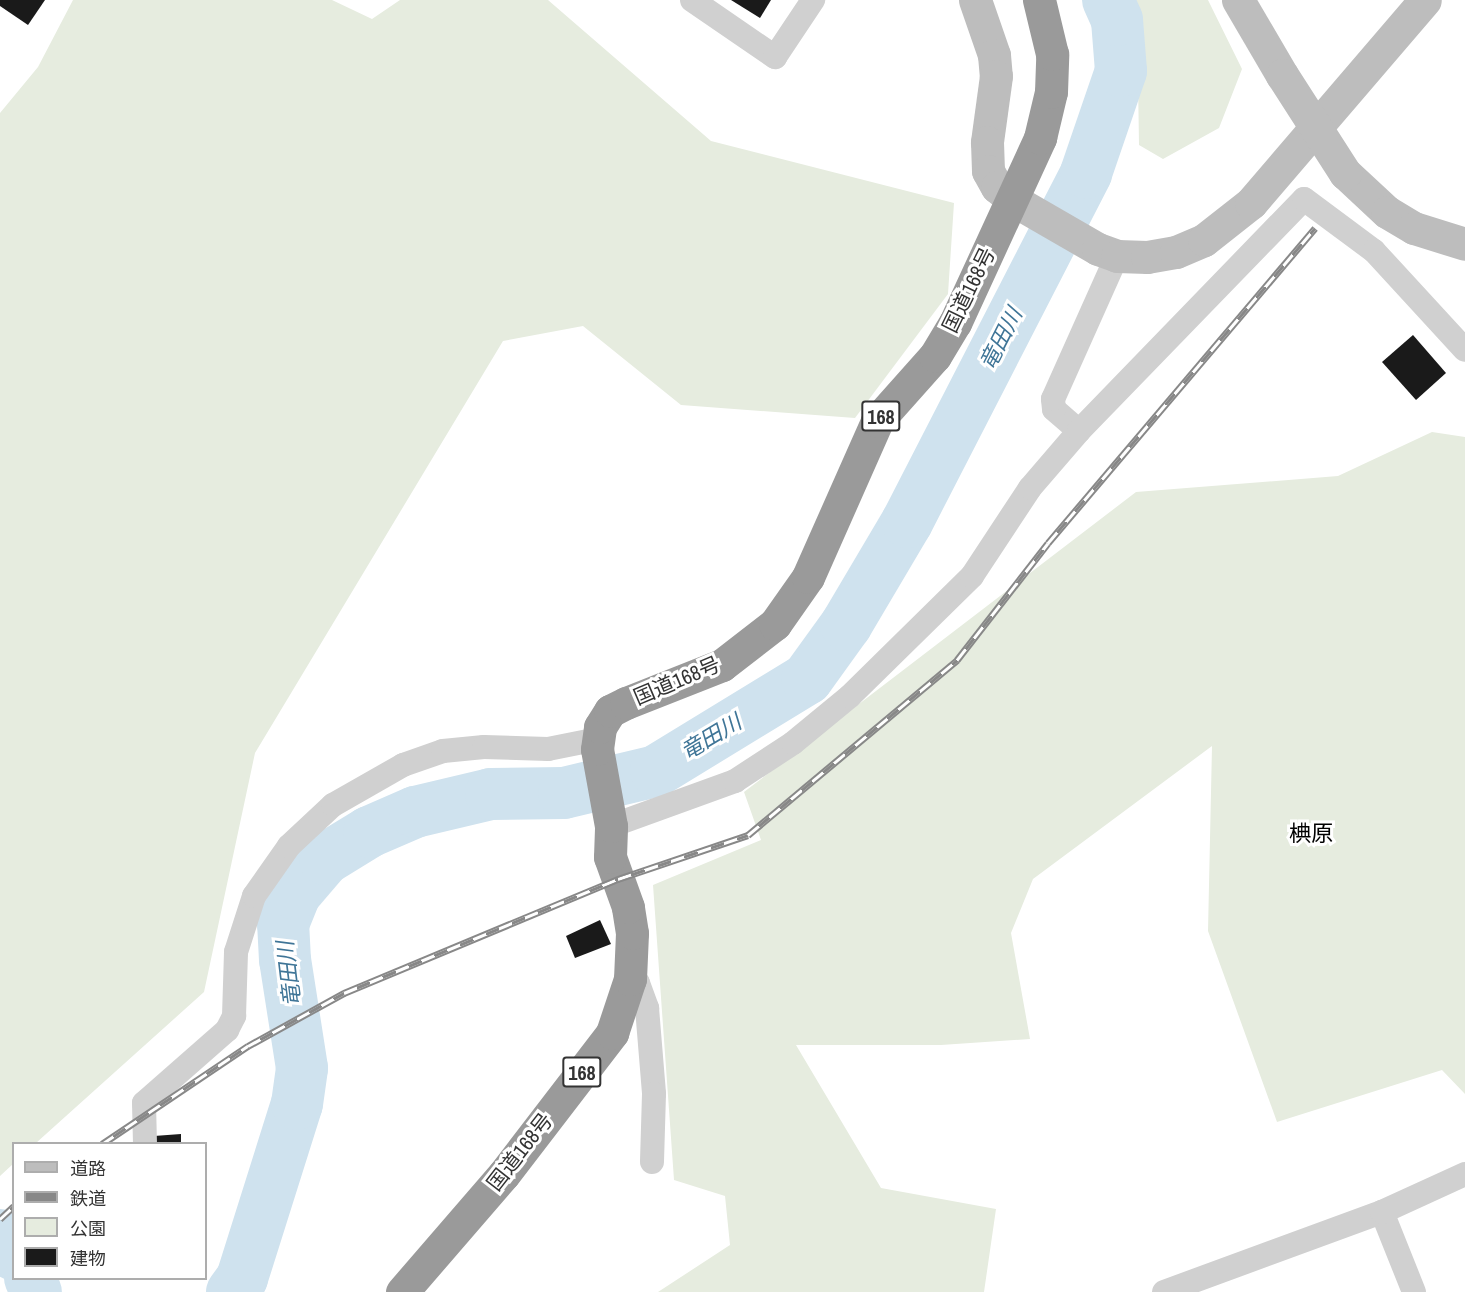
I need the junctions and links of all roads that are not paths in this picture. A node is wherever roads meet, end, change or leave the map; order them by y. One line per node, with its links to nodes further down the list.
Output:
1 (692, 0): 2 (street)
2 (813, 0)
3 (975, 0): 7 (street)
4 (1039, 0): 7 (highway, 国道168号 / 168)
5 (1238, 0): 8 (street, bridge)
6 (1425, 0): 9 (street)
7 (1024, 207): 9 (street); 12 (highway, 国道168号 / 168)
8 (1465, 244)
9 (1107, 253): 11 (street)
10 (1465, 350): 11 (street)
11 (1079, 431): 13 (street)
12 (597, 744): 13 (highway, 国道168号 / 168); 15 (street)
13 (609, 816): 14 (highway, 国道168号 / 168)
14 (630, 979): 16 (street); 19 (highway, 国道168号 / 168)
15 (145, 1142)
16 (652, 1162)
17 (1465, 1174): 18 (street)
18 (1382, 1212): 20 (street); 21 (street)
19 (402, 1292)
20 (1164, 1292)
21 (1414, 1292)

